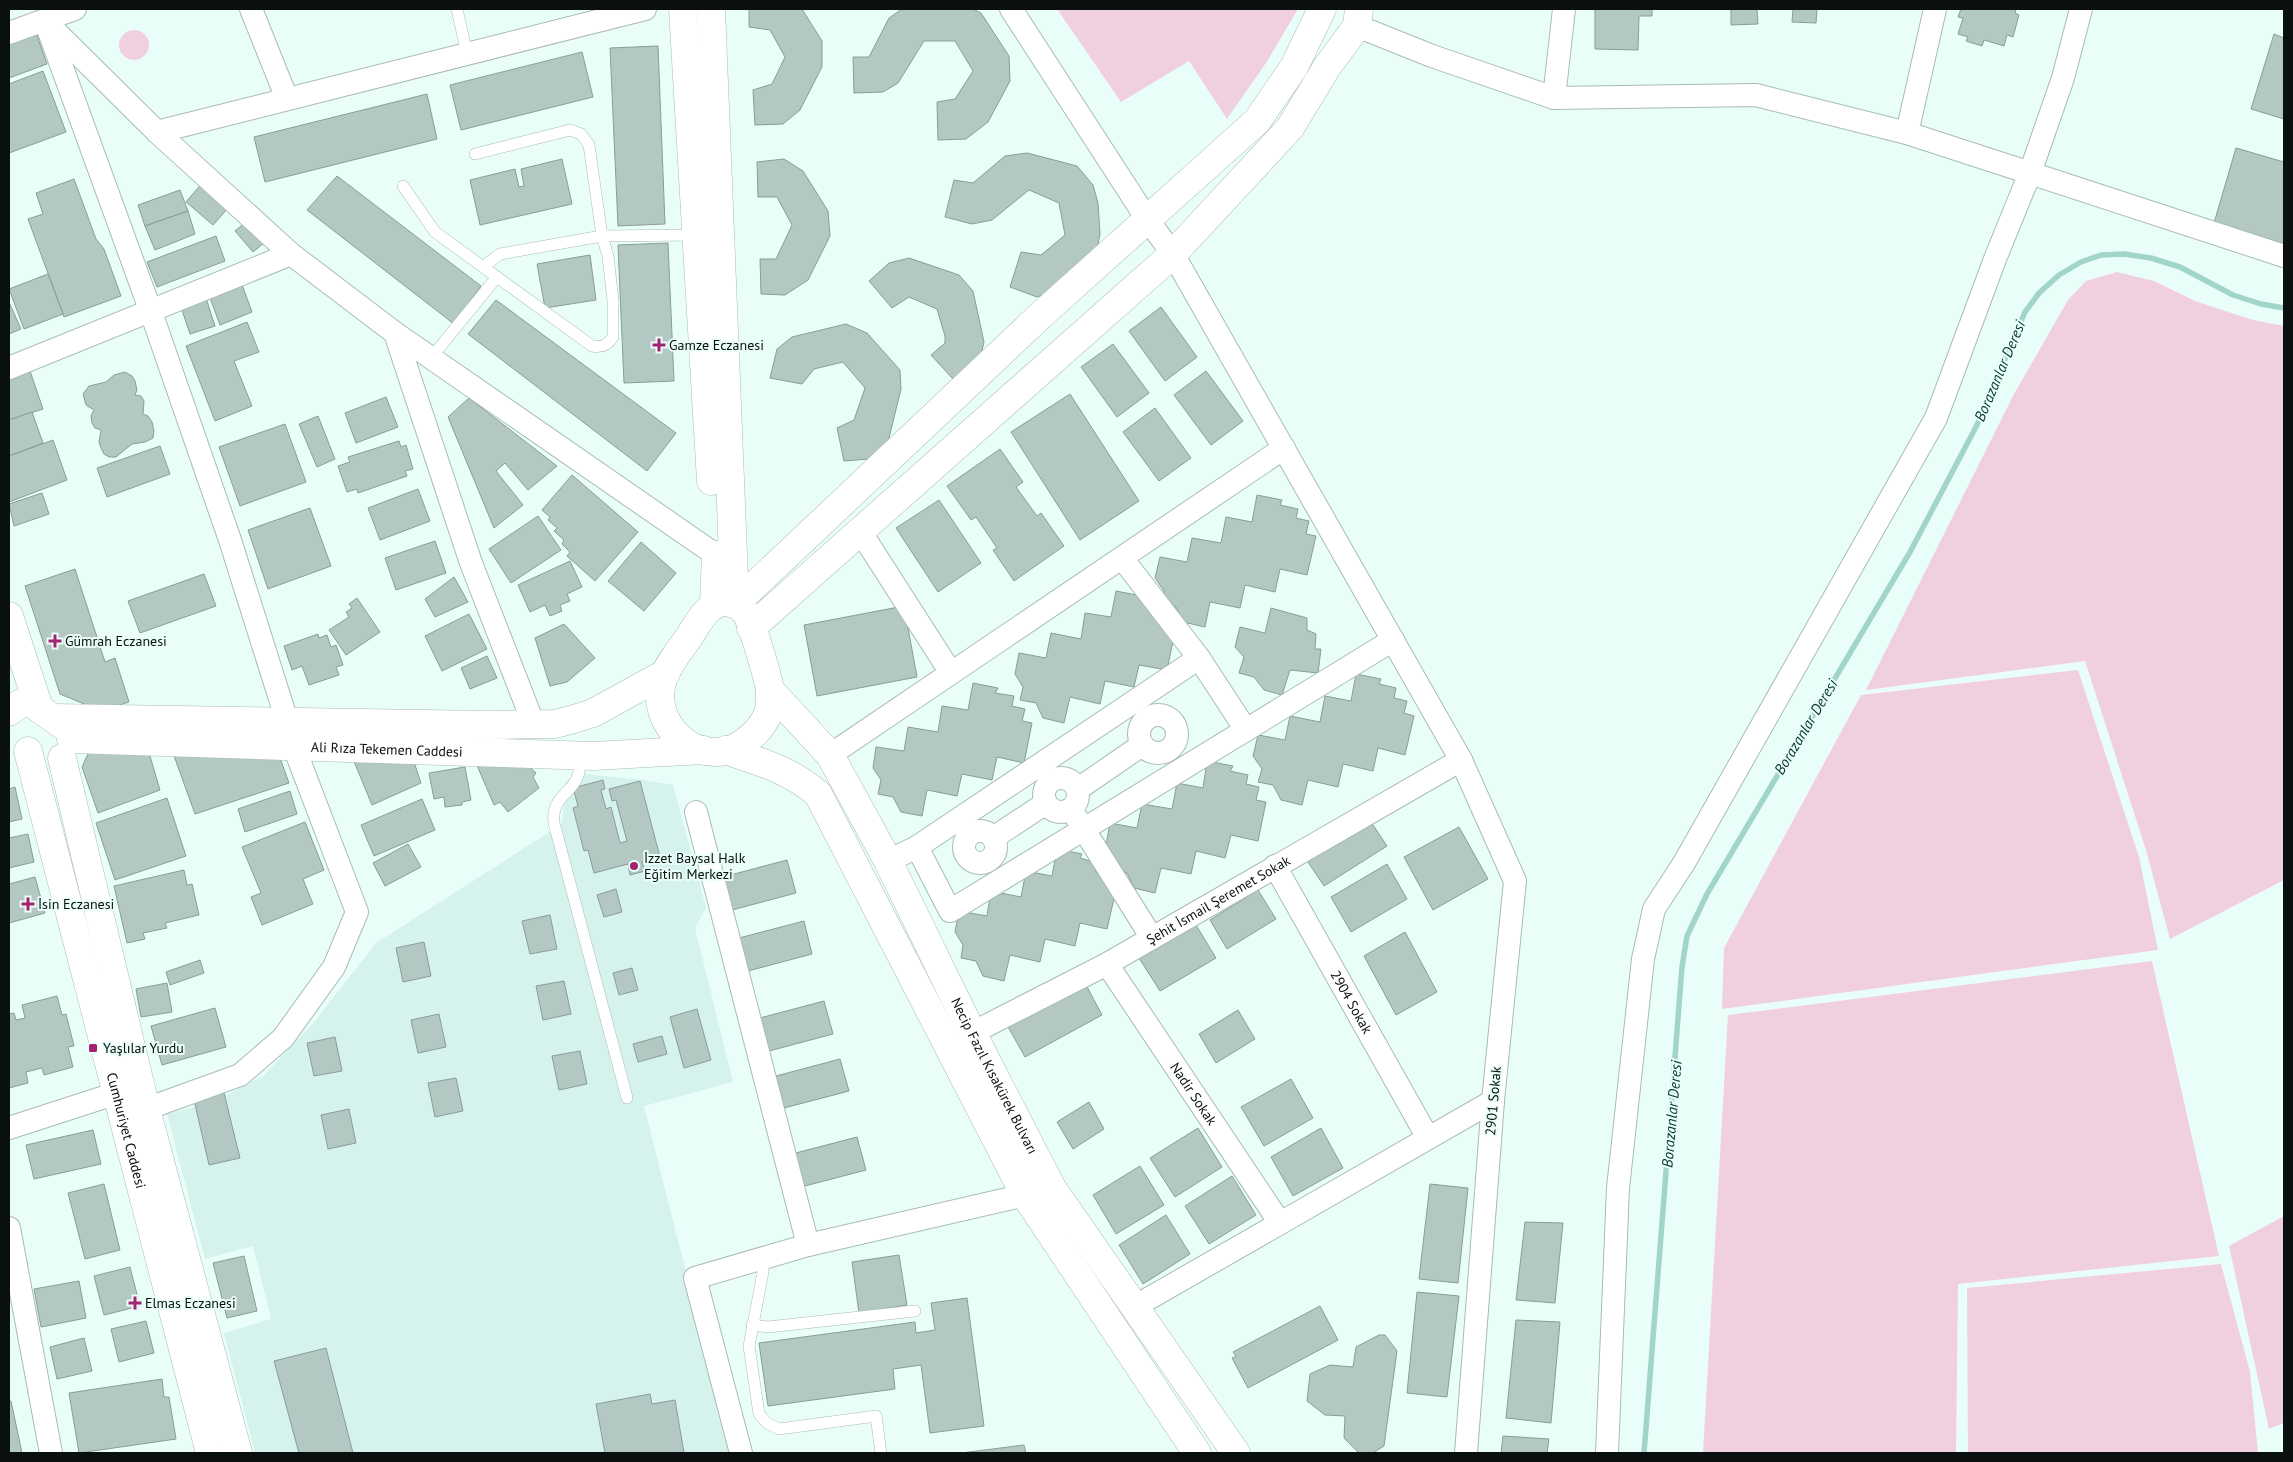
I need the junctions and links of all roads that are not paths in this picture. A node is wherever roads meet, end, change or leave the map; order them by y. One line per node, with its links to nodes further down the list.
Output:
1 (75, 9): 12 (street)
2 (251, 9): 17 (street)
3 (457, 9): 15 (lane)
4 (645, 9): 15 (street)
5 (683, 9): 24 (main road)
6 (711, 9): 24 (main road)
7 (1011, 9): 23 (street, 2901 Sokak)
8 (1322, 9): 23 (main road)
9 (1564, 9): 16 (street)
10 (1935, 9): 19 (street)
11 (2081, 9): 21 (street)
12 (43, 15): 14 (street); 18 (street); 31 (street)
13 (1358, 18): 16 (street); 27 (main road)
14 (9, 33)
15 (467, 54): 17 (street)
16 (1554, 98): 19 (street)
17 (286, 99): 18 (street)
18 (157, 132): 26 (street)
19 (1907, 133): 21 (street)
20 (475, 154): 25 (lane)
21 (2030, 173): 28 (street); 97 (street)
22 (403, 186): 29 (lane)
23 (1147, 219): 27 (street, 2901 Sokak); 39 (main road)
24 (708, 234): 25 (lane); 37 (main road); 39 (main road)
25 (602, 236): 29 (lane); 30 (lane)
26 (291, 254): 31 (street); 32 (street)
27 (1173, 254): 35 (street, 2901 Sokak); 36 (main road)
28 (2284, 256)
29 (484, 266): 30 (lane)
30 (498, 277): 33 (lane)
31 (151, 312): 34 (street); 49 (street)
32 (395, 333): 33 (street); 50 (street)
33 (431, 358): 37 (street)
34 (9, 368)
35 (1284, 448): 38 (street); 42 (street, 2901 Sokak)
36 (860, 531): 41 (main road); 45 (street)
37 (716, 555): 39 (main road)
38 (1122, 558): 43 (street); 45 (street)
39 (724, 604): 41 (main road); 44 (main road)
40 (9, 616): 52 (main road, Cumhuriyet Caddesi)
41 (751, 628): 46 (main road)
42 (1393, 640): 51 (street); 60 (street, 2901 Sokak)
43 (1199, 658): 47 (street); 51 (street)
44 (666, 673): 50 (main road, Ali Rıza Tekemen Caddesi); 56 (main road)
45 (951, 673): 58 (street)
46 (770, 690): 56 (main road); 58 (main road, Necip Fazıl Kısakürek Bulvarı)
47 (1140, 710): 54 (street); 57 (street); 61 (street)
48 (9, 712): 52 (main road)
49 (287, 721): 50 (main road, Ali Rıza Tekemen Caddesi); 52 (main road, Ali Rıza Tekemen Caddesi)
50 (534, 725)
51 (1246, 730): 62 (street)
52 (57, 731): 53 (main road); 55 (main road, Ali Rıza Tekemen Caddesi); 78 (main road, Cumhuriyet Caddesi)
53 (18, 744): 75 (main road, Cumhuriyet Caddesi)
54 (1142, 745): 57 (street); 63 (street)
55 (294, 747): 59 (main road, Ali Rıza Tekemen Caddesi); 78 (street)
56 (714, 750): 59 (main road, Ali Rıza Tekemen Caddesi); 81 (main road, Necip Fazıl Kısakürek Bulvarı)
57 (1165, 752): 62 (street)
58 (830, 755): 69 (main road, Necip Fazıl Kısakürek Bulvarı)
59 (579, 756): 76 (lane)
60 (1461, 760): 70 (street, Şehit İsmail Şeremet Sokak); 77 (street, 2901 Sokak)
61 (1049, 770): 63 (street); 64 (street); 67 (street)
62 (1171, 776): 66 (street)
63 (1075, 799): 64 (street); 66 (street)
64 (1046, 803): 67 (street)
65 (696, 812): 84 (street)
66 (1083, 830): 71 (street); 72 (street)
67 (981, 836): 68 (street); 71 (street)
68 (917, 847): 69 (street); 71 (street)
69 (888, 861): 74 (main road, Necip Fazıl Kısakürek Bulvarı)
70 (1275, 866): 72 (street, Şehit İsmail Şeremet Sokak); 80 (street, 2904 Sokak)
71 (1004, 878)
72 (1152, 938): 73 (street, Şehit İsmail Şeremet Sokak)
73 (1107, 964): 74 (street, Şehit İsmail Şeremet Sokak); 82 (street, Nadir Sokak)
74 (972, 1033): 86 (main road, Necip Fazıl Kısakürek Bulvarı)
75 (117, 1093): 79 (street); 90 (main road, Cumhuriyet Caddesi)
76 (628, 1098)
77 (1493, 1101): 80 (street); 96 (street, 2901 Sokak)
78 (146, 1108): 91 (main road, Cumhuriyet Caddesi)
79 (9, 1128)
80 (1428, 1138): 82 (street)
81 (1025, 1195): 84 (street); 94 (main road, Necip Fazıl Kısakürek Bulvarı)
82 (1280, 1223): 86 (street)
83 (9, 1228): 89 (street)
84 (808, 1245): 85 (street)
85 (763, 1258): 88 (lane); 92 (street)
86 (1134, 1307): 95 (main road, Necip Fazıl Kısakürek Bulvarı)
87 (914, 1311): 88 (lane)
88 (752, 1325): 93 (lane)
89 (51, 1453)
90 (210, 1453)
91 (238, 1453)
92 (741, 1453)
93 (881, 1453)
94 (1197, 1453)
95 (1236, 1453)
96 (1466, 1453)
97 (1607, 1453)

